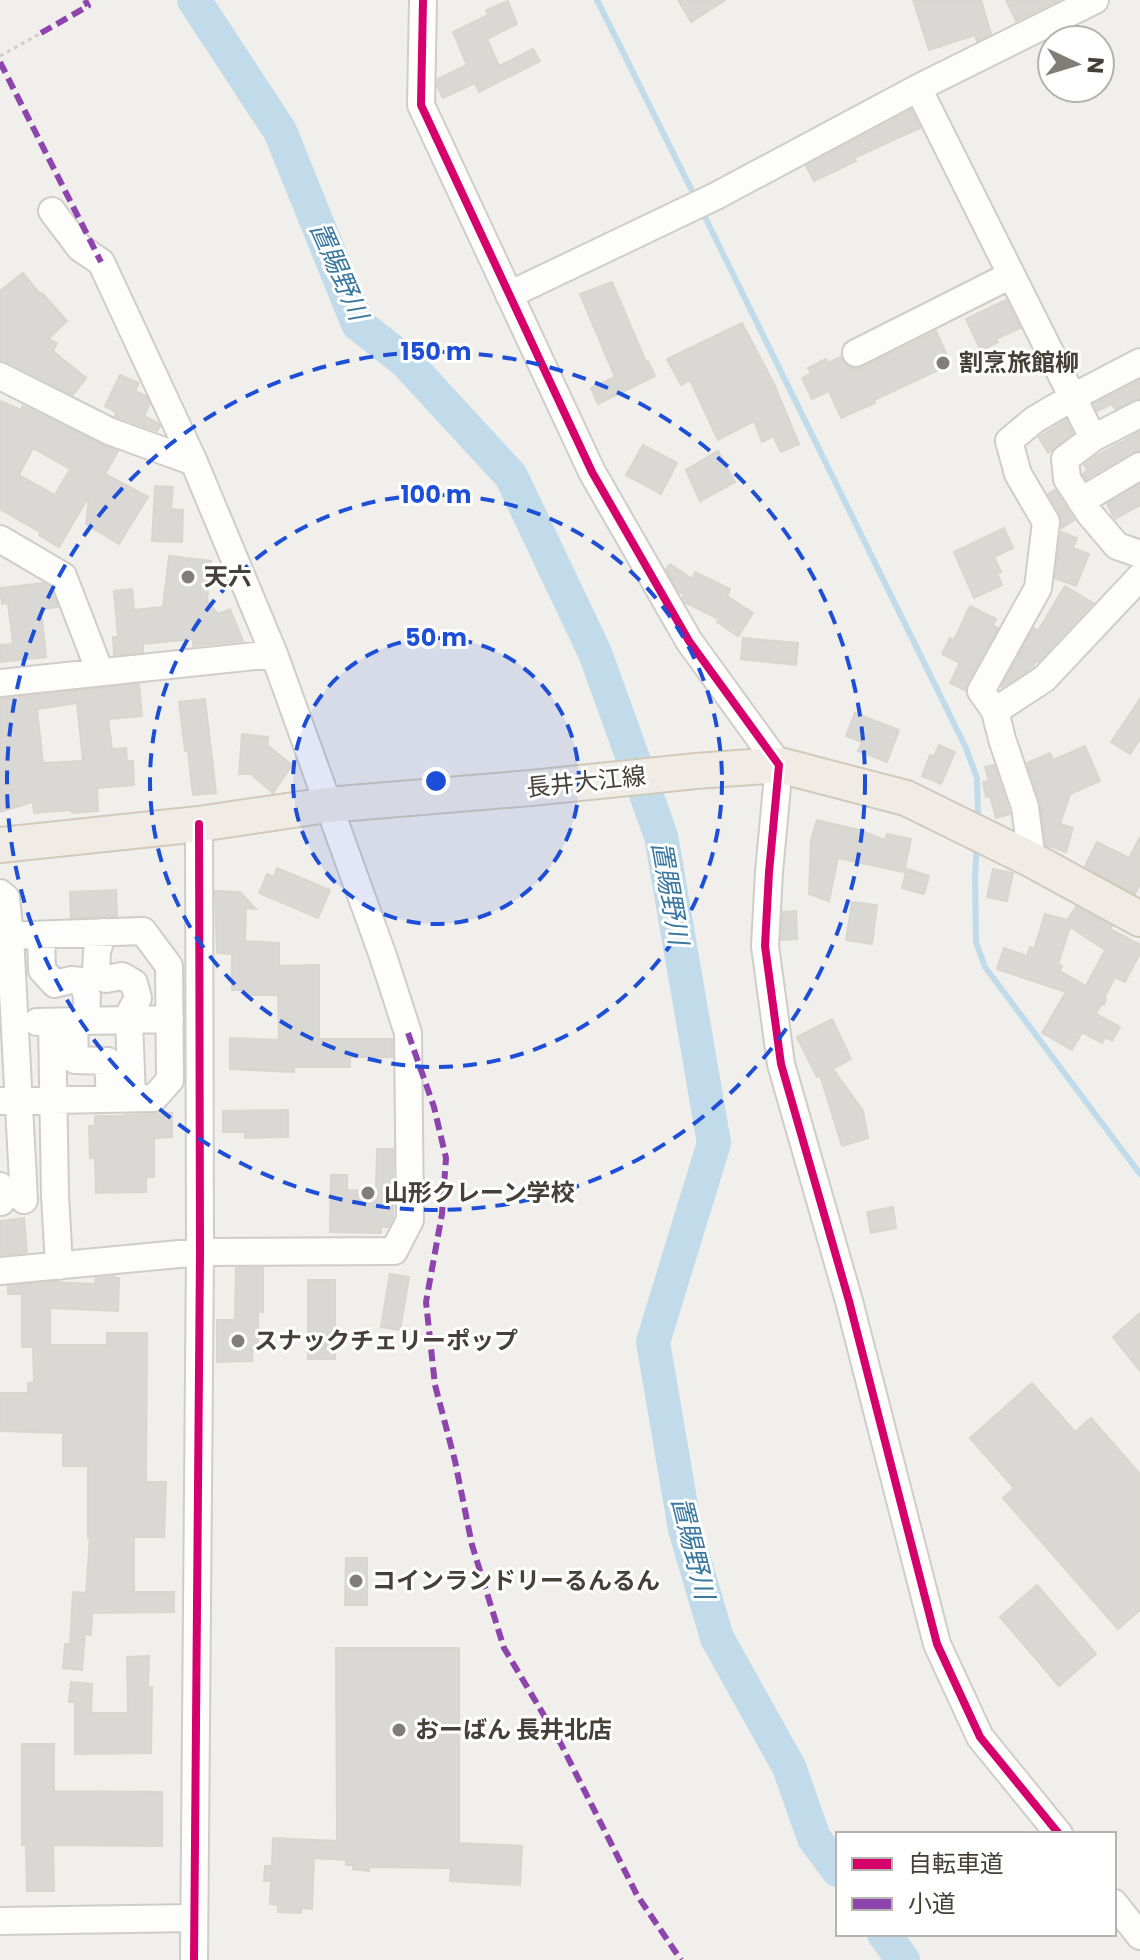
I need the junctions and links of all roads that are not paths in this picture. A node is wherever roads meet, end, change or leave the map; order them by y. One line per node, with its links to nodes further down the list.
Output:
1 (423, 0): 6 (street)
2 (1095, 0): 3 (street)
3 (918, 88): 5 (street); 6 (street)
4 (52, 211): 13 (street)
5 (1011, 275): 7 (street); 10 (street)
6 (509, 295): 23 (street)
7 (856, 353)
8 (1140, 362): 10 (street)
9 (0, 376): 13 (street)
10 (1073, 397): 12 (street); 22 (street)
11 (1140, 414): 12 (street)
12 (1093, 438): 15 (street)
13 (194, 462): 19 (street)
14 (1140, 466): 15 (street)
15 (1081, 501): 17 (street)
16 (0, 539): 20 (street)
17 (1140, 554)
18 (1140, 577): 22 (street)
19 (274, 654): 20 (street); 24 (street)
20 (100, 672): 21 (street)
21 (0, 683)
22 (995, 711): 27 (street)
23 (779, 765): 24 (main road, 長井大江線); 27 (main road, 長井大江線); 46 (street)
24 (327, 805): 25 (main road, 長井大江線); 43 (street)
25 (199, 824): 26 (main road, 長井大江線); 43 (street)
26 (0, 845)
27 (1032, 860): 29 (main road, 長井大江線)
28 (3, 919): 31 (street); 32 (street)
29 (1140, 919)
30 (103, 932): 31 (street); 33 (street); 34 (street)
31 (41, 935): 35 (street)
32 (6, 989): 36 (street)
33 (170, 1019): 34 (street); 37 (street)
34 (128, 1020): 35 (street); 37 (street)
35 (71, 1021): 36 (street); 37 (street); 38 (street)
36 (7, 1023): 39 (street)
37 (121, 1098): 38 (street)
38 (54, 1100): 39 (street); 41 (street)
39 (10, 1101): 42 (street)
40 (0, 1186): 42 (street)
41 (55, 1195): 42 (street); 44 (street)
42 (8, 1201)
43 (200, 1252): 44 (street); 48 (street)
44 (59, 1266): 45 (street)
45 (0, 1271)
46 (1057, 1832)
47 (1116, 1906): 50 (street)
48 (194, 1918): 49 (street); 51 (street)
49 (0, 1921)
50 (1140, 1936)
51 (194, 1960)

